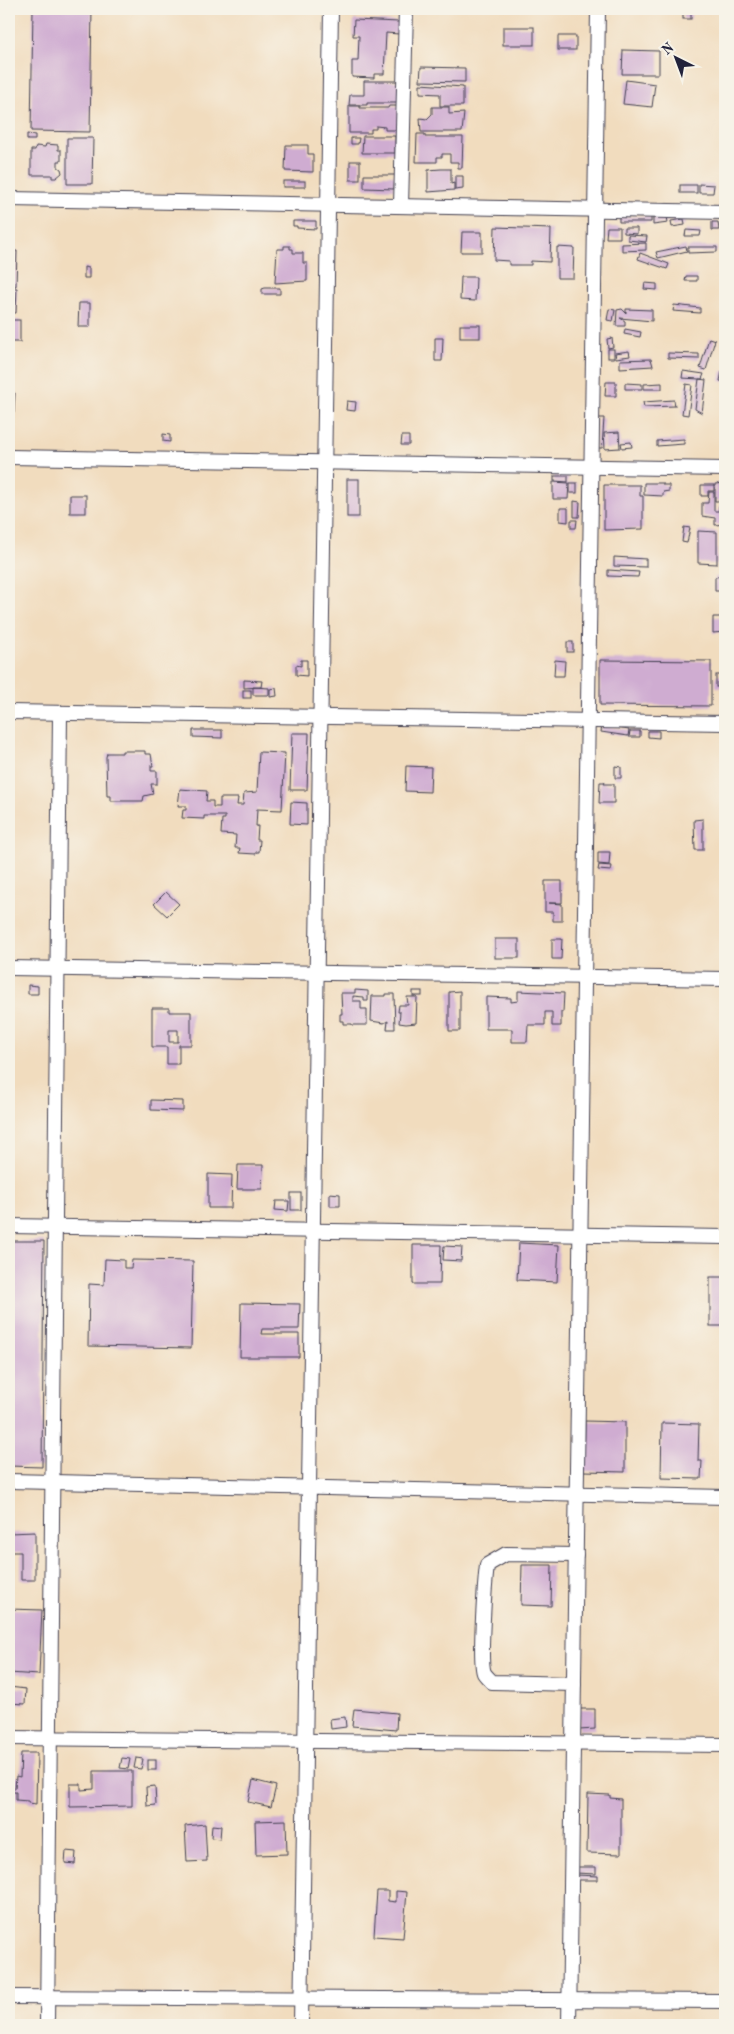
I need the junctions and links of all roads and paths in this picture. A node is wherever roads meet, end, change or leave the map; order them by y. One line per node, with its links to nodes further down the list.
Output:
1 (330, 9): 5 (street)
2 (406, 9): 6 (street)
3 (598, 9): 7 (street)
4 (9, 199): 5 (street)
5 (328, 205): 6 (street); 10 (street)
6 (401, 206): 7 (street)
7 (595, 209): 8 (street); 11 (street)
8 (725, 212)
9 (9, 457): 10 (street)
10 (324, 462): 11 (street); 15 (street)
11 (592, 467): 12 (street); 16 (street)
12 (725, 469)
13 (9, 712): 14 (street)
14 (60, 713): 15 (street); 19 (street)
15 (320, 717): 16 (street); 20 (street)
16 (588, 720): 17 (street); 21 (street)
17 (725, 723)
18 (9, 968): 19 (street)
19 (58, 969): 20 (street); 24 (street)
20 (316, 973): 21 (street); 25 (street)
21 (584, 977): 22 (street); 26 (street)
22 (725, 979)
23 (9, 1226): 24 (street)
24 (55, 1227): 25 (street); 29 (street)
25 (313, 1231): 26 (street); 30 (street)
26 (580, 1235): 27 (street); 31 (street)
27 (725, 1237)
28 (9, 1481): 29 (street)
29 (52, 1482): 30 (street); 36 (street)
30 (309, 1488): 31 (street); 37 (street)
31 (576, 1494): 32 (street); 33 (street)
32 (725, 1497)
33 (576, 1555): 34 (street); 34 (street)
34 (574, 1684): 38 (street)
35 (9, 1738): 36 (street)
36 (50, 1738): 37 (street); 41 (street)
37 (305, 1742): 38 (street); 42 (street)
38 (573, 1744): 39 (street); 43 (street)
39 (725, 1745)
40 (9, 1997): 41 (street)
41 (47, 1997): 42 (street); 45 (street)
42 (302, 1999): 43 (street); 46 (street)
43 (569, 2000): 44 (street); 47 (street)
44 (725, 2001)
45 (47, 2025)
46 (301, 2025)
47 (569, 2025)

